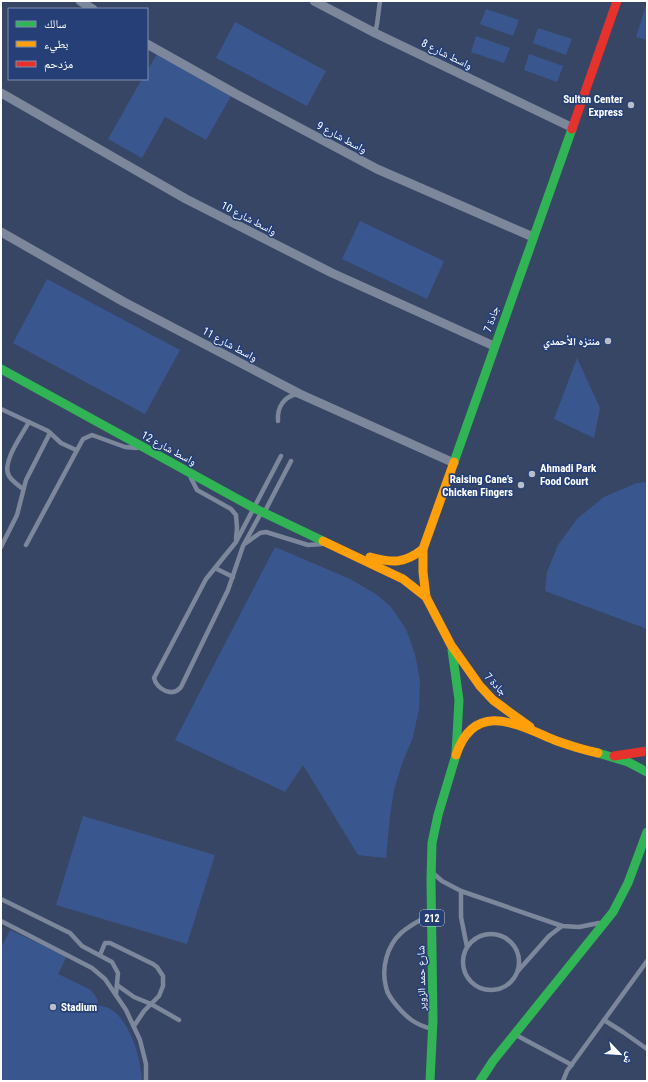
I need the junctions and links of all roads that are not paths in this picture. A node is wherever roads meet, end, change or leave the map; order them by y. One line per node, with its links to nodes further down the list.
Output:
1 (80, 1): 5 (street)
2 (314, 1): 6 (street, واسط شارع 8)
3 (380, 1): 6 (lane)
4 (617, 1): 9 (main road, جادة 7)
5 (91, 8)
6 (375, 33): 9 (street, واسط شارع 8)
7 (148, 45): 11 (street, واسط شارع 9)
8 (1, 93): 12 (street, واسط شارع 10)
9 (572, 127): 11 (main road, جادة 7)
10 (1, 232): 14 (street, واسط شارع 11)
11 (533, 238): 12 (main road, جادة 7)
12 (494, 346): 23 (main road, جادة 7)
13 (1, 369): 19 (main road, واسط شارع 12)
14 (300, 394): 16 (lane); 23 (street, واسط شارع 11)
15 (1, 409): 17 (lane)
16 (278, 421)
17 (29, 422): 18 (lane); 25 (lane)
18 (50, 433): 20 (lane); 25 (lane)
19 (142, 448): 20 (lane); 24 (main road, واسط شارع 12)
20 (76, 450): 29 (lane)
21 (281, 456): 26 (lane)
22 (291, 461): 26 (lane)
23 (454, 463): 32 (main road, جادة 7)
24 (189, 473): 26 (main road, واسط شارع 12); 27 (lane)
25 (23, 489): 31 (lane)
26 (260, 511): 27 (lane); 28 (main road, واسط شارع 12); 30 (lane)
27 (236, 542): 33 (lane)
28 (329, 543): 30 (lane); 32 (main road, واسط شارع 12); 35 (main road, واسط شارع 12)
29 (26, 545)
30 (243, 546): 34 (lane)
31 (1, 547)
32 (423, 549): 35 (main road, جادة 7)
33 (215, 568): 34 (lane); 34 (lane)
34 (233, 577)
35 (426, 597): 36 (main road, جادة 7)
36 (451, 645): 37 (main road, جادة 7); 40 (main road, جادة 7)
37 (535, 730): 39 (main road, 212); 40 (main road, 212)
38 (647, 751): 39 (main road)
39 (614, 756): 41 (main road, 212)
40 (455, 758): 43 (main road, شارع حمد الزوير / 212)
41 (647, 772)
42 (647, 832): 48 (main road)
43 (431, 872): 44 (lane); 46 (main road, شارع حمد الزوير / 212)
44 (461, 891): 49 (lane); 50 (lane)
45 (1, 899): 51 (lane)
46 (432, 914): 60 (main road, شارع حمد الزوير / 212); 60 (lane)
47 (1, 921): 55 (lane)
48 (606, 922): 49 (lane); 61 (main road)
49 (562, 926): 53 (lane)
50 (467, 947): 53 (lane); 53 (lane)
51 (100, 955): 54 (lane); 56 (lane)
52 (647, 961): 58 (lane)
53 (517, 973)
54 (117, 985): 55 (lane); 56 (lane)
55 (116, 995): 59 (lane)
56 (151, 1004): 57 (lane); 59 (lane)
57 (179, 1020)
58 (604, 1020): 62 (lane); 63 (lane)
59 (134, 1026): 64 (lane)
60 (434, 1029): 65 (main road, شارع حمد الزوير / 212)
61 (514, 1035): 63 (lane); 66 (main road)
62 (647, 1049)
63 (572, 1065): 67 (lane)
64 (146, 1081)
65 (430, 1081)
66 (480, 1081)
67 (564, 1081)

